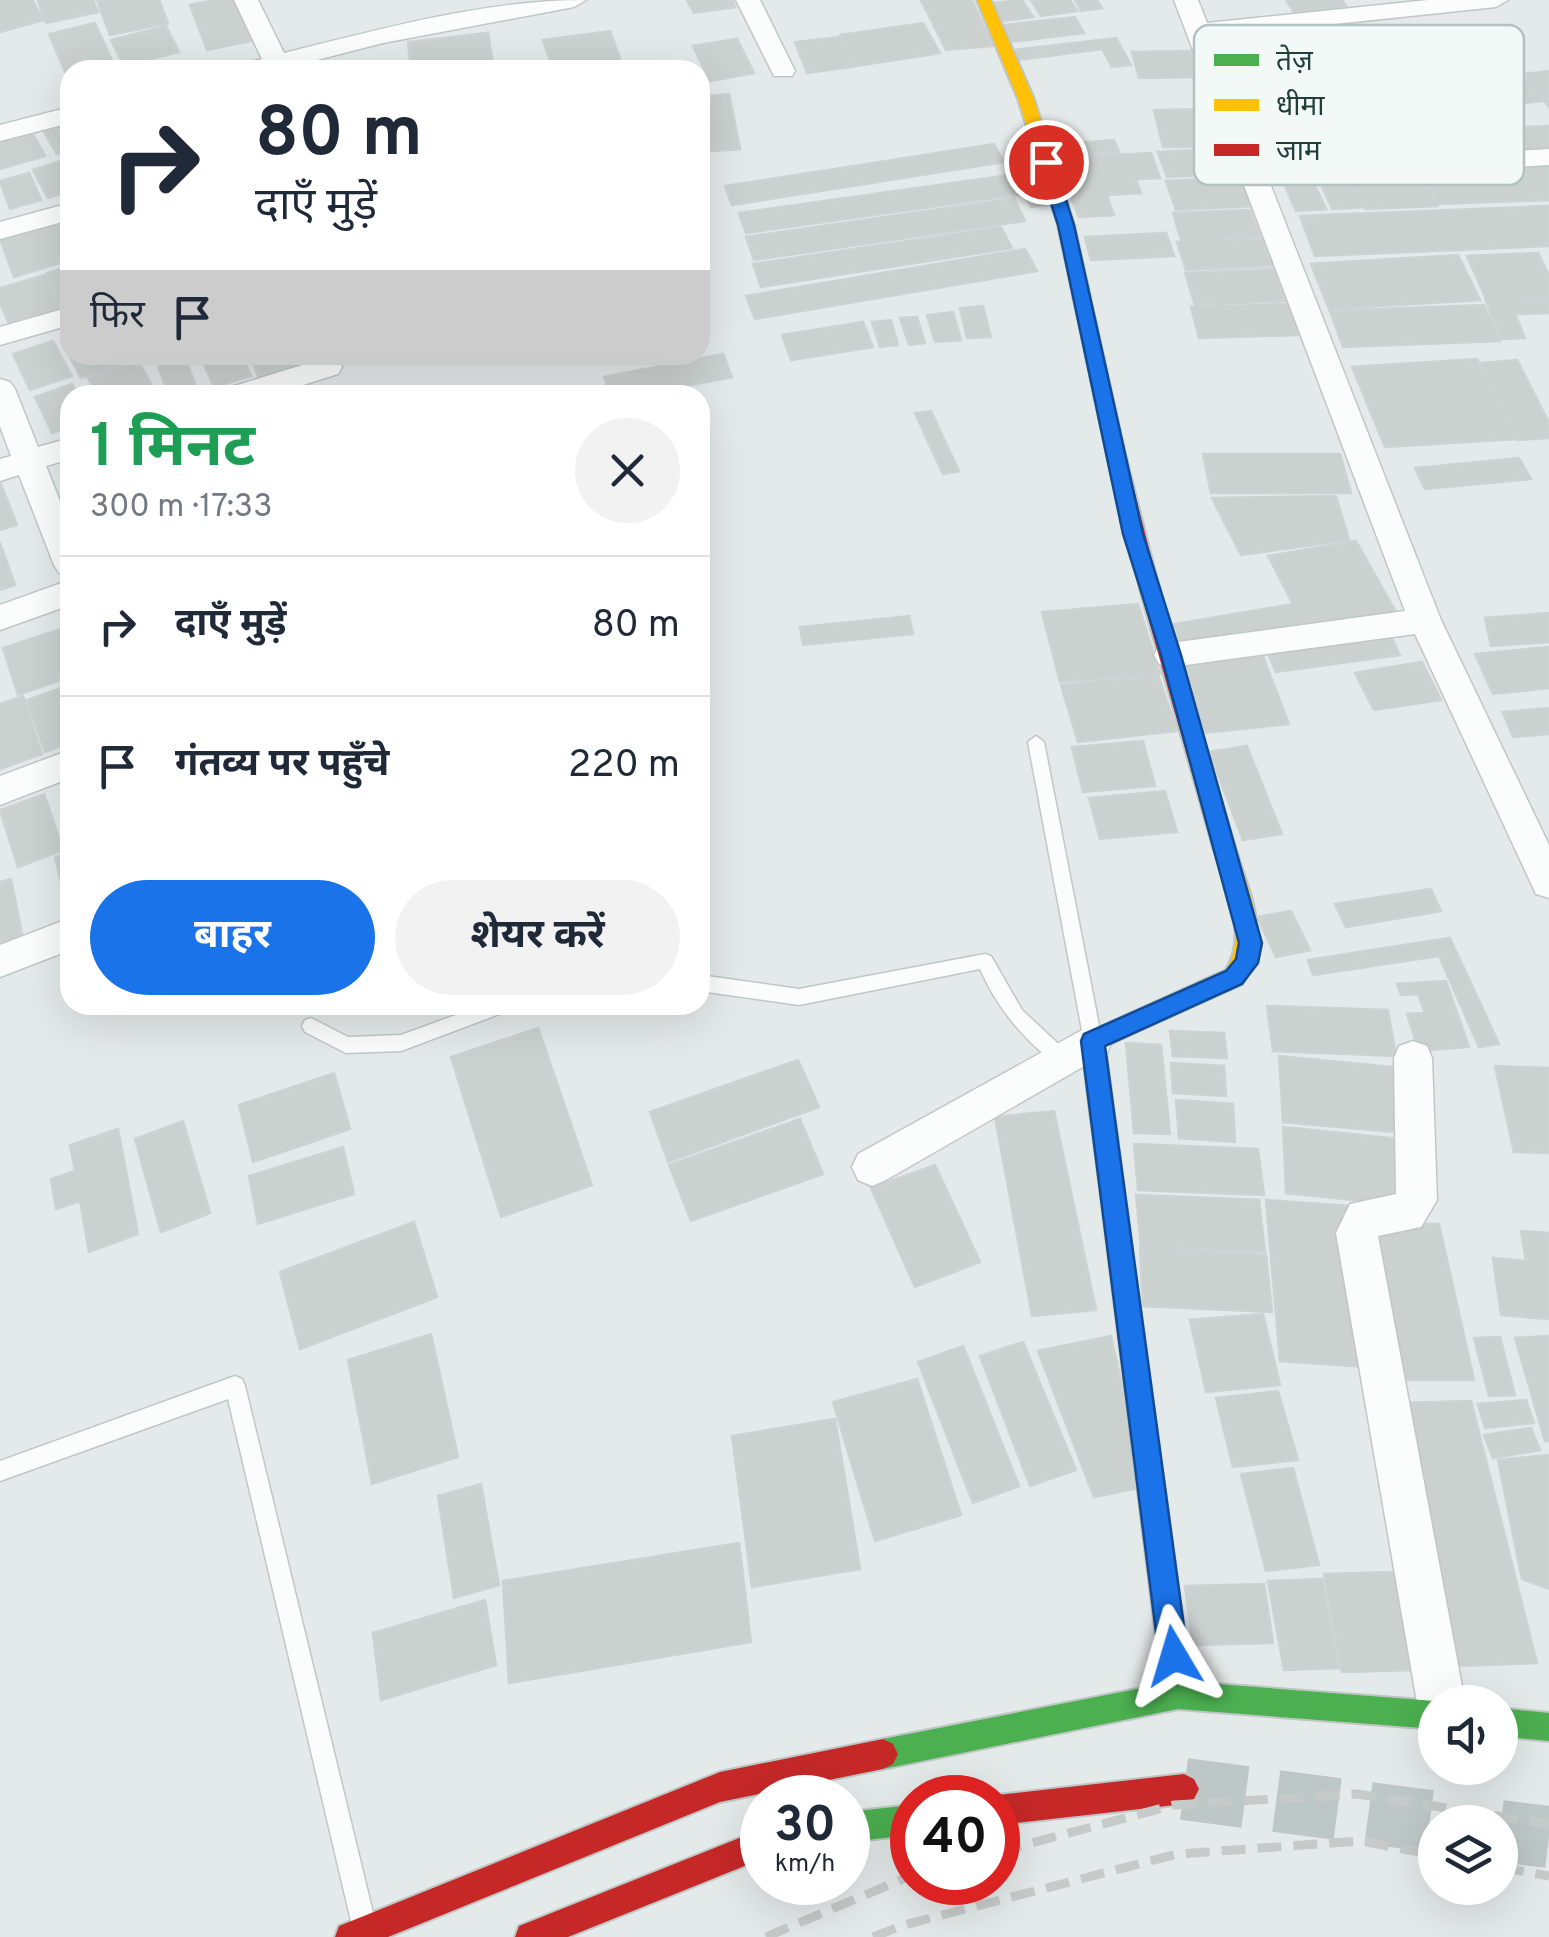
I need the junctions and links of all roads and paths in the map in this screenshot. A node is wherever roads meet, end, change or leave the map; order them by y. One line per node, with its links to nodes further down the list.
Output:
1 (246, 0): 9 (street)
2 (574, 0): 10 (street)
3 (748, 0): 11 (street)
4 (984, 0): 30 (street)
5 (1186, 0): 7 (street)
6 (1496, 0): 8 (street)
7 (1198, 25)
8 (1266, 25)
9 (275, 60)
10 (315, 60)
11 (783, 71)
12 (60, 117): 13 (street)
13 (0, 132)
14 (1549, 157): 15 (street)
15 (1524, 158)
16 (1260, 185): 29 (street)
17 (60, 214): 18 (street)
18 (0, 231)
19 (60, 319): 20 (street)
20 (0, 336)
21 (328, 367): 22 (street)
22 (270, 385)
23 (0, 389): 25 (street)
24 (60, 451): 25 (street)
25 (14, 465): 26 (street)
26 (60, 547)
27 (60, 596): 28 (street)
28 (0, 618)
29 (1426, 620): 30 (street); 34 (street)
30 (1171, 655): 40 (street)
31 (1036, 742): 40 (lane)
32 (60, 768): 33 (street)
33 (0, 792)
34 (1549, 883)
35 (60, 938): 36 (street)
36 (0, 961)
37 (710, 984): 40 (lane)
38 (477, 1015): 39 (lane)
39 (311, 1026)
40 (1077, 1050): 42 (street); 45 (street)
41 (1413, 1058): 44 (street)
42 (872, 1167)
43 (0, 1471): 52 (lane)
44 (1438, 1685)
45 (1178, 1695): 46 (street); 52 (street)
46 (1418, 1714)
47 (1518, 1724): 48 (street)
48 (1549, 1727)
49 (1184, 1789): 50 (street)
50 (1020, 1808)
51 (740, 1853): 54 (street)
52 (357, 1933): 53 (street)
53 (336, 1937)
54 (530, 1937)

